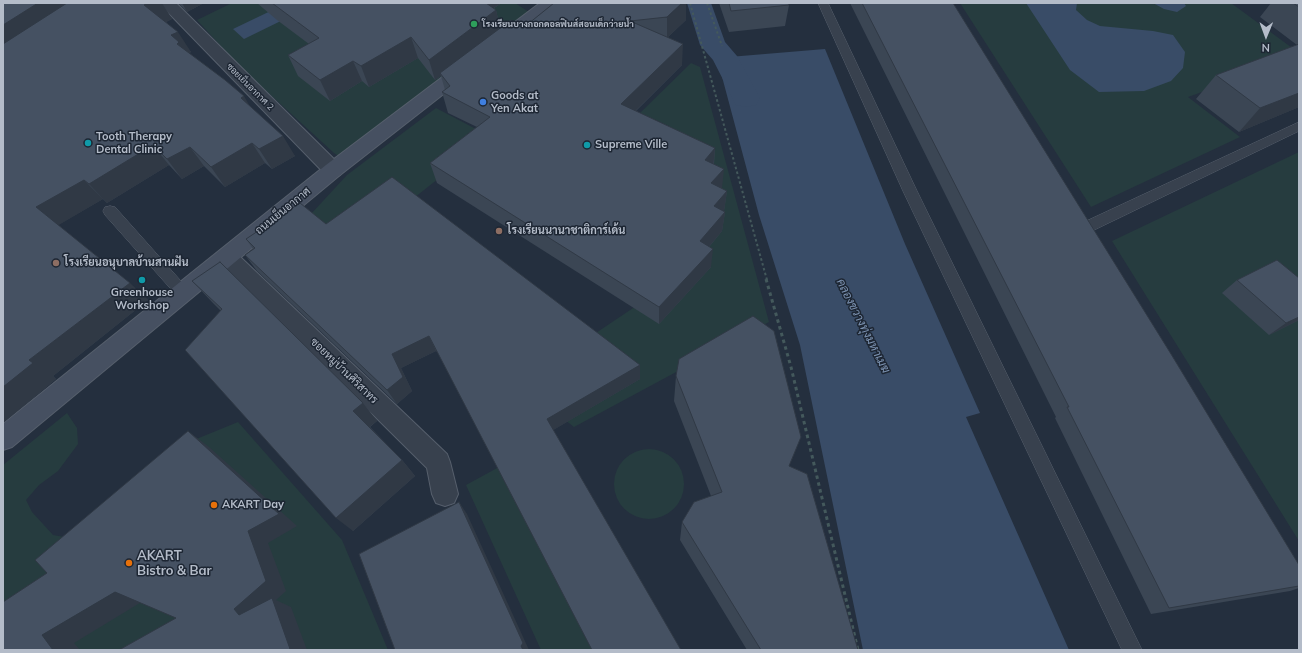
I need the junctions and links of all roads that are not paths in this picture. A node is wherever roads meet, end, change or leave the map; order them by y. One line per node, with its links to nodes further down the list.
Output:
1 (168, 3): 5 (street, ซอยเย็นอากาศ 2)
2 (550, 3): 5 (street, ถนนเย็นอากาศ)
3 (823, 3): 12 (lane)
4 (1299, 126): 7 (lane)
5 (333, 170): 8 (street, ถนนเย็นอากาศ)
6 (110, 211): 9 (lane)
7 (1079, 213)
8 (227, 256): 9 (street, ถนนเย็นอากาศ); 11 (street, ซอยหมู่บ้านศิริสาทร)
9 (183, 293): 10 (street, ถนนเย็นอากาศ)
10 (3, 439)
11 (445, 494)
12 (1132, 650)

